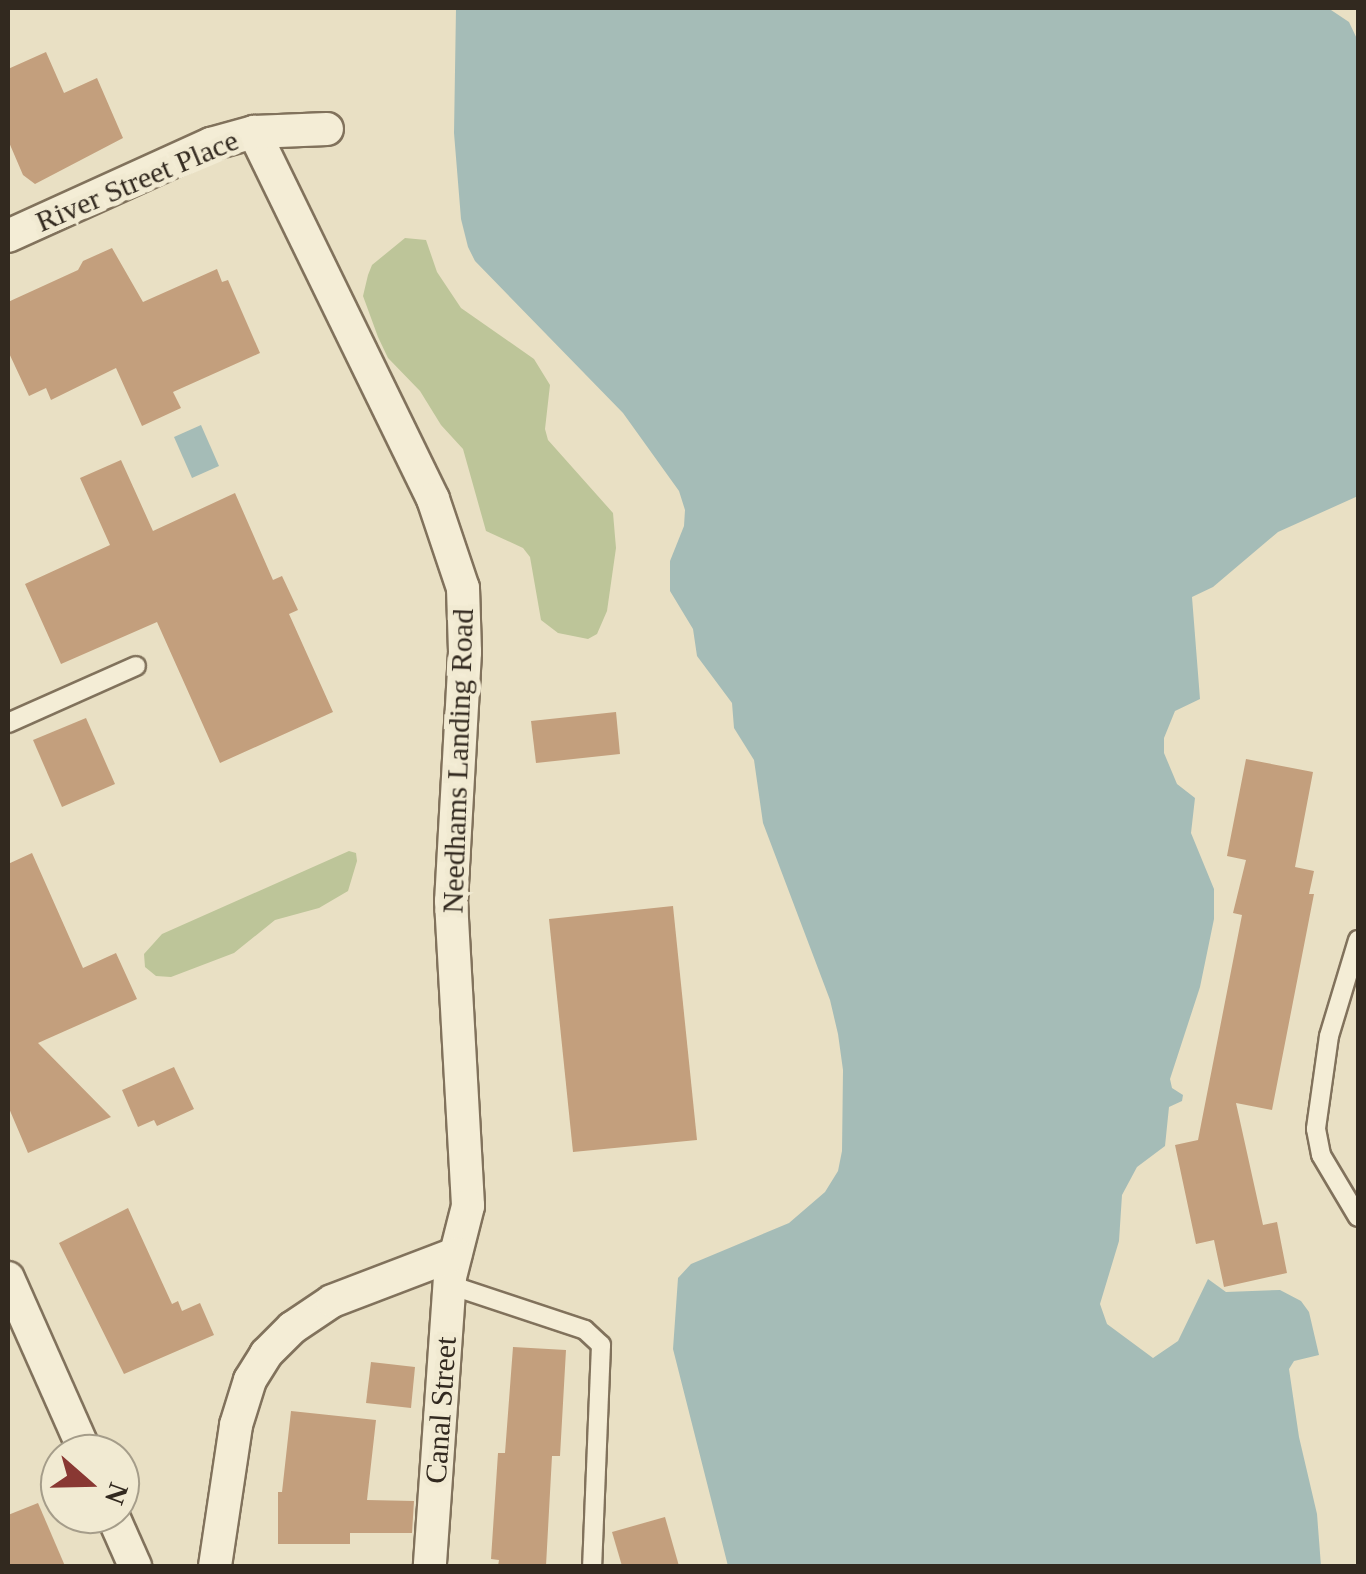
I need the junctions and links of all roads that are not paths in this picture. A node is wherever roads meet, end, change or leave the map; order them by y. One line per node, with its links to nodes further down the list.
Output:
1 (327, 128): 2 (street, River Street Place)
2 (254, 132): 3 (street, River Street Place); 8 (street, Needhams Landing Road)
3 (8, 236)
4 (136, 666): 5 (lane)
5 (8, 723)
6 (1358, 940): 7 (lane)
7 (1358, 1218)
8 (452, 1270): 13 (street); 14 (street, Canal Street); 15 (lane)
9 (8, 1278): 10 (street)
10 (77, 1434)
11 (121, 1534): 12 (street)
12 (136, 1566)
13 (215, 1566)
14 (430, 1566)
15 (592, 1566)

